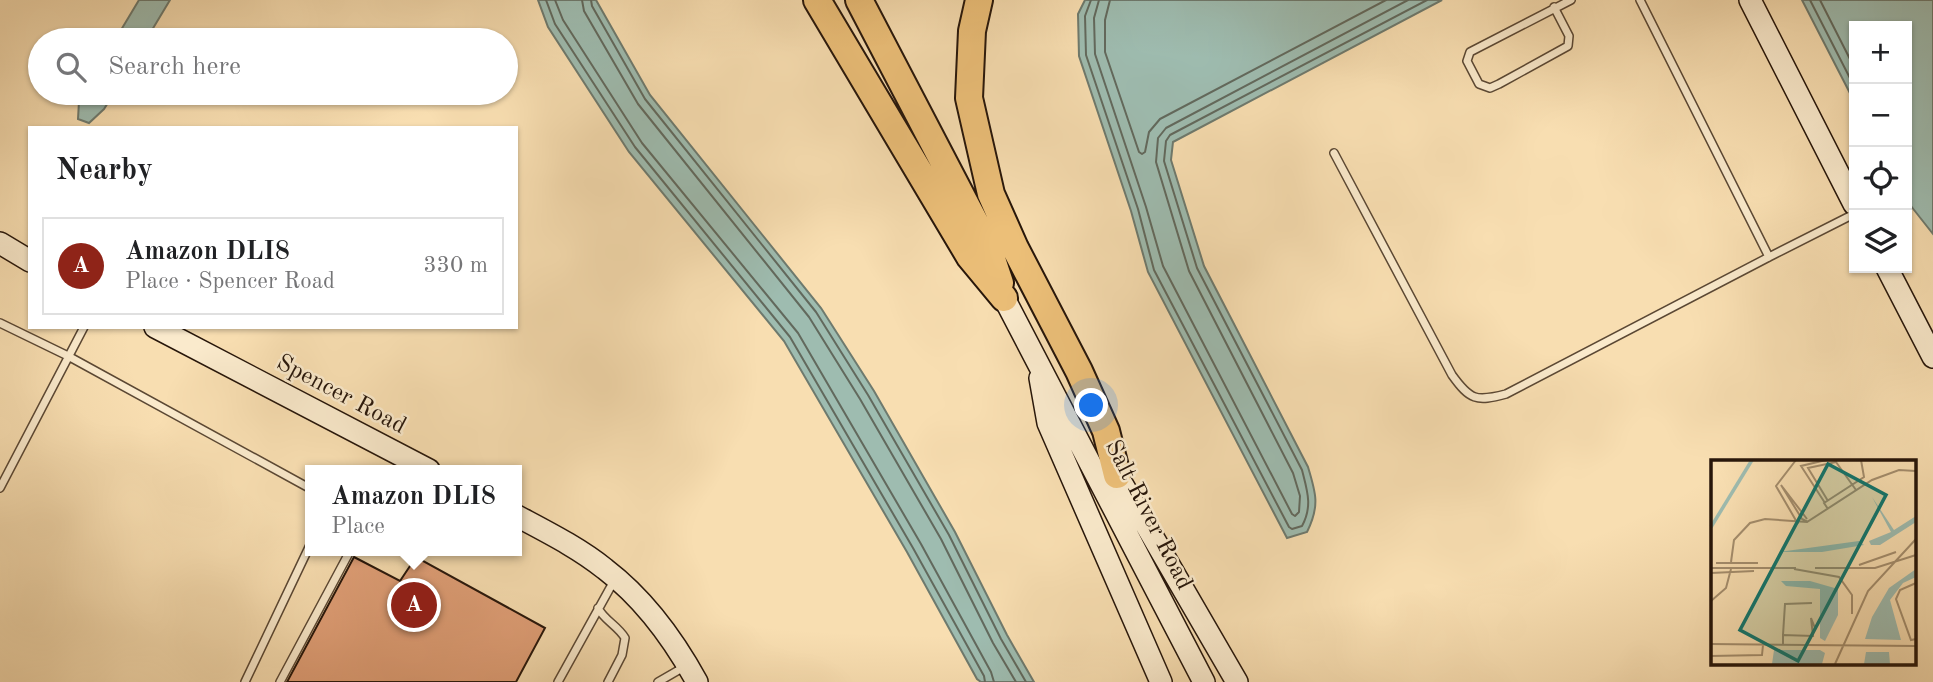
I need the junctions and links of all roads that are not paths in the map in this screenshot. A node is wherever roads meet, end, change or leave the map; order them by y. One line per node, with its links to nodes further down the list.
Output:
1 (817, 0): 15 (highway)
2 (859, 0): 15 (highway)
3 (979, 0): 23 (highway)
4 (1571, 0): 7 (lane)
5 (1640, 0): 12 (lane)
6 (1749, 0): 9 (main road)
7 (1554, 7): 7 (lane)
8 (1334, 153): 12 (lane)
9 (1849, 194)
10 (1849, 217): 12 (lane)
11 (0, 243): 13 (main road)
12 (1769, 257)
13 (28, 260)
14 (1890, 273): 20 (main road)
15 (1004, 298): 21 (main road, Salt River Road)
16 (0, 323): 19 (lane)
17 (83, 329): 19 (lane)
18 (159, 329): 22 (main road, Spencer Road)
19 (68, 356): 24 (lane); 25 (lane)
20 (1933, 357)
21 (1036, 358): 23 (main road); 37 (main road); 38 (main road, Salt River Road)
22 (407, 465)
23 (1117, 475): 39 (main road)
24 (305, 486)
25 (0, 488)
26 (522, 519): 29 (main road)
27 (305, 556): 32 (lane)
28 (347, 556): 33 (lane)
29 (615, 578): 30 (lane); 31 (main road)
30 (598, 608): 34 (lane); 35 (lane)
31 (692, 674): 36 (lane)
32 (245, 682)
33 (281, 682)
34 (558, 682)
35 (607, 682)
36 (658, 682)
37 (1161, 682)
38 (1204, 682)
39 (1237, 682)

